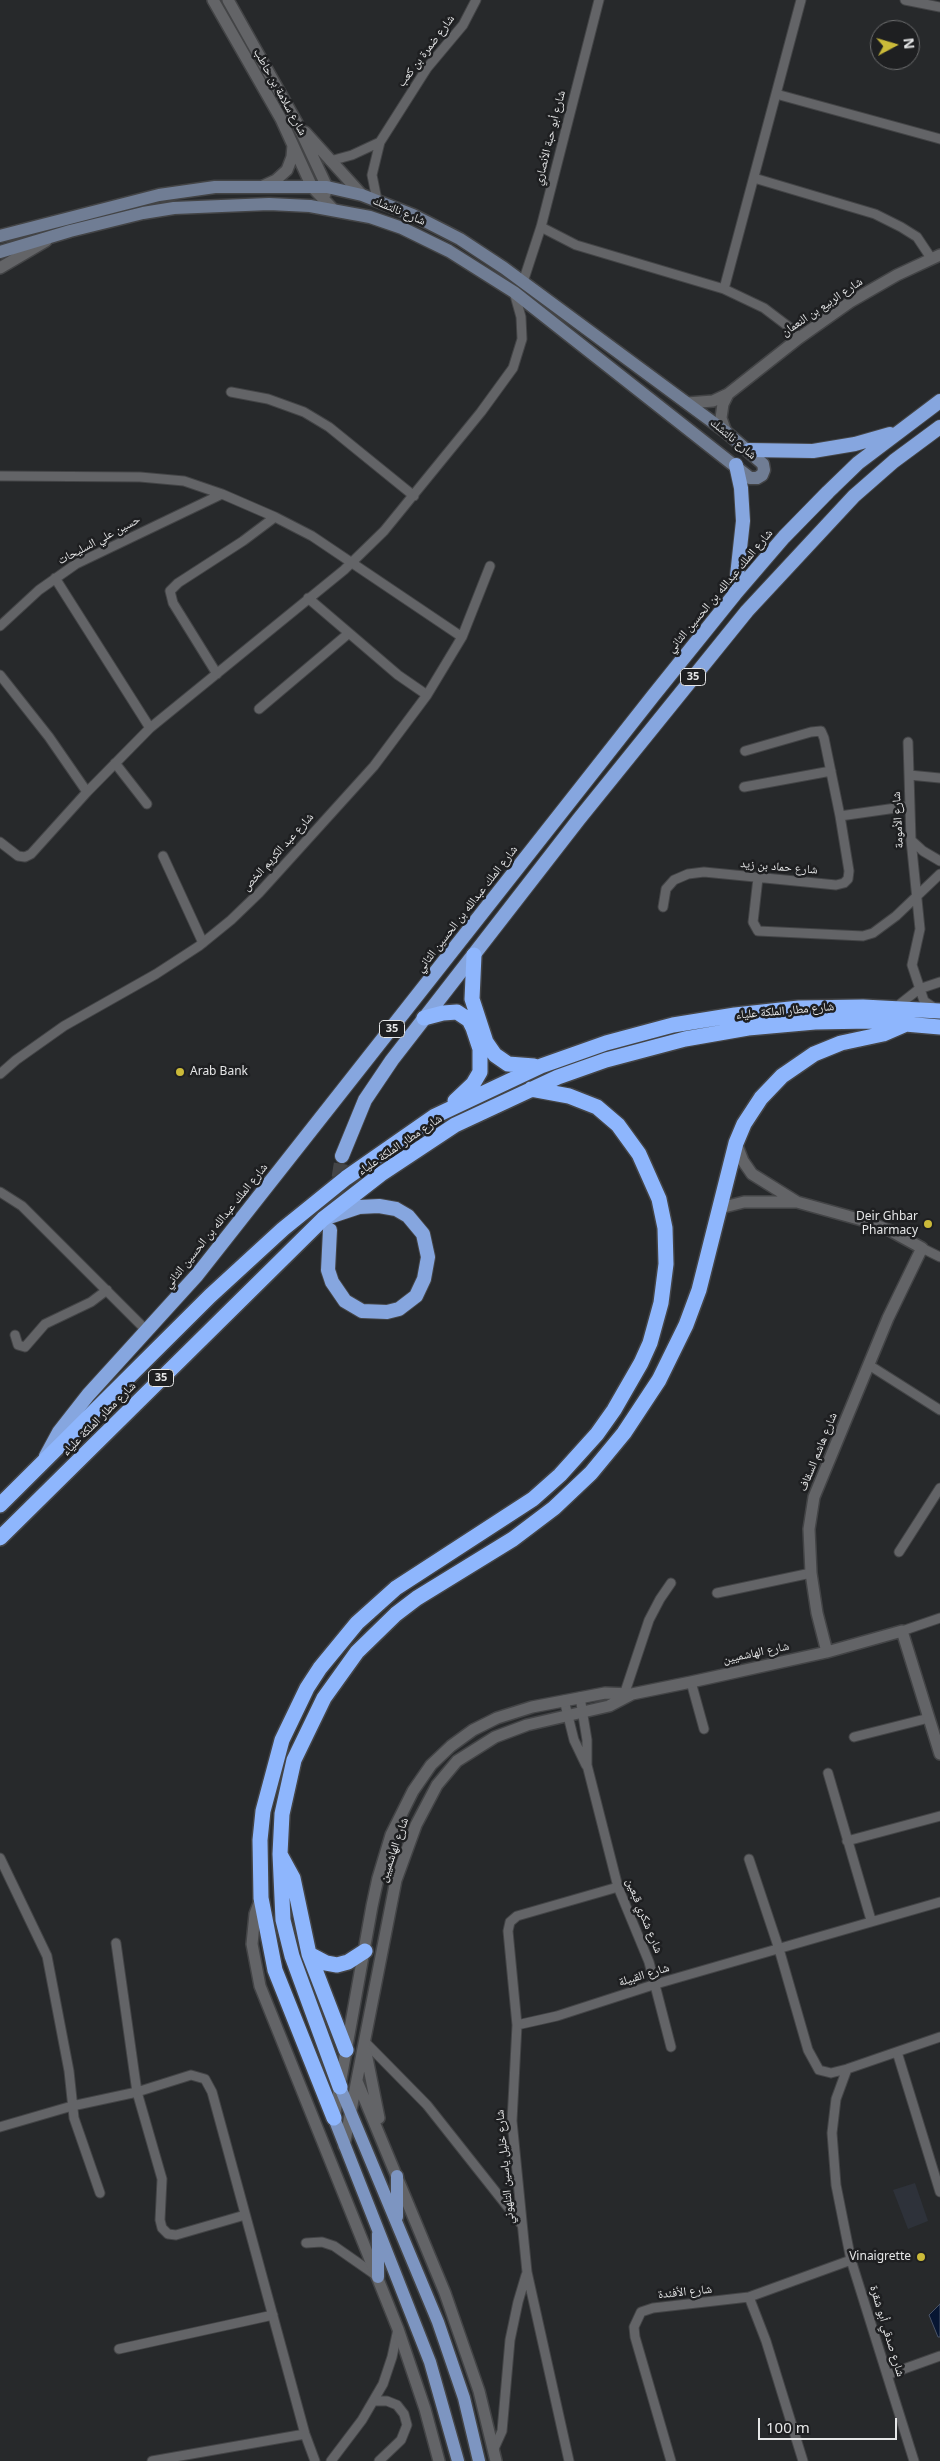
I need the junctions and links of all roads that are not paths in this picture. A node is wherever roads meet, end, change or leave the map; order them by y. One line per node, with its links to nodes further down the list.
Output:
1 (212, 0): 13 (street, شارع سلامة بن حاطب)
2 (228, 0): 10 (street, شارع سلامة بن حاطب)
3 (476, 0): 12 (street, شارع ضمرة بن كعب)
4 (599, 0): 23 (street, شارع أبو حبة الأنصاري)
5 (801, 0): 9 (street)
6 (905, 0): 7 (street)
7 (927, 2): 8 (street)
8 (940, 7)
9 (776, 94): 11 (street); 15 (street)
10 (296, 123): 14 (street); 18 (street, شارع سلامة بن حاطب)
11 (940, 138)
12 (380, 142): 14 (street); 20 (street, شارع ضمرة بن كعب)
13 (293, 143): 16 (street); 17 (street, شارع سلامة بن حاطب)
14 (330, 161): 19 (street)
15 (754, 178): 27 (street); 30 (street)
16 (263, 186): 17 (main road, شارع نالتشك); 24 (main road, شارع نالتشك)
17 (312, 187): 18 (main road, شارع نالتشك)
18 (324, 193): 19 (main road, شارع نالتشك); 21 (street); 22 (street, شارع سلامة بن حاطب)
19 (362, 196): 20 (main road, شارع نالتشك)
20 (377, 200): 29 (main road, شارع نالتشك)
21 (310, 206): 22 (main road, شارع نالتشك); 25 (main road, شارع نالتشك)
22 (333, 210): 31 (main road, شارع نالتشك)
23 (541, 228): 29 (street, شارع أبو حبة الأنصاري); 30 (street)
24 (0, 236)
25 (55, 236): 26 (main road, شارع نالتشك); 28 (street)
26 (0, 252)
27 (936, 257): 32 (street, شارع الربيع بن النعمان)
28 (0, 268)
29 (523, 282): 36 (main road, شارع نالتشك)
30 (724, 289): 32 (street)
31 (514, 292): 41 (main road, شارع نالتشك); 44 (street)
32 (798, 338): 34 (street, شارع الربيع بن النعمان)
33 (231, 392): 44 (street)
34 (728, 394): 36 (street, شارع الربيع بن النعمان); 38 (street)
35 (940, 401): 39 (highway, شارع الملك عبدالله بن الحسين الثاني / 35)
36 (687, 403): 38 (main road, شارع نالتشك)
37 (940, 427): 79 (highway, 35)
38 (726, 432): 40 (main road, شارع نالتشك)
39 (898, 432): 40 (highway); 49 (highway, شارع الملك عبدالله بن الحسين الثاني / 35)
40 (749, 450): 41 (main road, شارع نالتشك)
41 (736, 465): 49 (highway)
42 (0, 476): 43 (street)
43 (222, 494): 45 (street); 48 (street, حسين علي السليحات)
44 (414, 496): 46 (street)
45 (275, 517): 46 (street); 54 (street)
46 (352, 563): 50 (street); 53 (street)
47 (490, 566): 53 (street, شارع عبد الكريم الخص)
48 (55, 578): 51 (street, حسين علي السليحات); 58 (street)
49 (735, 594): 100 (highway, شارع الملك عبدالله بن الحسين الثاني / 35)
50 (308, 598): 52 (street); 54 (street)
51 (0, 626)
52 (349, 633): 56 (street); 57 (street)
53 (462, 637): 56 (street, شارع عبد الكريم الخص)
54 (217, 674): 58 (street)
55 (0, 675): 66 (street)
56 (426, 695): 78 (street, شارع عبد الكريم الخص)
57 (259, 709)
58 (150, 728): 61 (street)
59 (908, 742): 63 (street, شارع الأمومة)
60 (745, 751): 62 (street, شارع حماد بن زيد)
61 (115, 763): 66 (street); 67 (street)
62 (830, 771): 65 (street); 69 (street, شارع حماد بن زيد)
63 (909, 775): 64 (street); 68 (street, شارع الأمومة)
64 (940, 778)
65 (744, 787)
66 (86, 792): 71 (street)
67 (147, 804)
68 (910, 806): 69 (street); 70 (street, شارع الأمومة)
69 (840, 816): 75 (street, شارع حماد بن زيد)
70 (911, 840): 73 (street); 76 (street, شارع الأمومة)
71 (0, 842)
72 (163, 856): 78 (street)
73 (940, 861)
74 (940, 874): 76 (street)
75 (758, 878): 76 (street); 77 (street, شارع حماد بن زيد)
76 (916, 897): 81 (street, شارع الأمومة)
77 (663, 907)
78 (203, 942): 88 (street, شارع عبد الكريم الخص)
79 (474, 955): 84 (highway, 35); 87 (highway)
80 (940, 982): 81 (street)
81 (919, 988): 82 (street); 83 (street, شارع مطار الملكة علياء)
82 (895, 1008): 83 (highway, شارع مطار الملكة علياء); 87 (highway, شارع مطار الملكة علياء)
83 (939, 1011)
84 (424, 1018): 90 (highway); 92 (highway, 35)
85 (906, 1024): 86 (highway, شارع مطار الملكة علياء); 89 (highway, شارع مطار الملكة علياء); 91 (highway)
86 (940, 1027)
87 (541, 1066): 90 (highway, شارع مطار الملكة علياء)
88 (0, 1074)
89 (531, 1089): 96 (highway, شارع مطار الملكة علياء / 35); 112 (highway)
90 (436, 1116): 104 (highway, شارع مطار الملكة علياء / 35)
91 (736, 1143): 94 (street); 95 (highway)
92 (342, 1156)
93 (0, 1192): 99 (street)
94 (797, 1202): 95 (street); 97 (street)
95 (720, 1208): 115 (highway)
96 (327, 1224): 96 (highway, 35); 107 (highway, شارع مطار الملكة علياء / 35)
97 (922, 1248): 98 (street); 102 (street, شارع هاشم السقاف)
98 (940, 1257)
99 (106, 1290): 100 (street); 101 (street)
100 (147, 1331): 104 (highway, شارع الملك عبدالله بن الحسين الثاني / 35)
101 (14, 1335)
102 (869, 1365): 103 (street); 109 (street, شارع هاشم السقاف)
103 (940, 1410)
104 (44, 1460): 106 (highway, شارع مطار الملكة علياء / 35)
105 (940, 1488): 108 (street)
106 (0, 1505)
107 (0, 1538)
108 (899, 1552)
109 (811, 1572): 111 (street); 116 (street, شارع هاشم السقاف)
110 (672, 1583): 118 (street)
111 (717, 1593)
112 (367, 1613): 115 (highway); 135 (highway)
113 (940, 1618): 114 (street)
114 (902, 1631): 116 (street); 123 (street)
115 (376, 1633): 131 (highway)
116 (826, 1652): 117 (street, شارع الهاشميين)
117 (691, 1682): 118 (street, شارع الهاشميين); 124 (street)
118 (626, 1696): 119 (street, شارع الهاشميين); 121 (street, شارع الهاشميين)
119 (580, 1697): 120 (street, شارع الهاشميين); 121 (street, شارع شكري قبعين)
120 (564, 1700): 122 (street, شارع شكري قبعين); 140 (street, شارع الهاشميين)
121 (583, 1714): 122 (street, شارع الهاشميين); 127 (street, شارع شكري قبعين)
122 (568, 1717): 127 (street, شارع شكري قبعين); 145 (street, شارع الهاشميين)
123 (929, 1718): 125 (street); 126 (street)
124 (704, 1729)
125 (854, 1738)
126 (940, 1754)
127 (587, 1765): 134 (street, شارع شكري قبعين)
128 (828, 1773): 130 (street)
129 (940, 1816): 130 (street)
130 (847, 1841): 137 (street)
131 (280, 1854): 141 (highway); 151 (highway)
132 (0, 1858): 153 (street)
133 (749, 1859): 139 (street)
134 (618, 1887): 142 (street, شارع شكري قبعين); 143 (street, شارع خليل ياسين التلهوني)
135 (261, 1898): 155 (highway); 169 (street)
136 (940, 1902): 137 (street, شارع القبيلة)
137 (871, 1920): 139 (street, شارع القبيلة)
138 (116, 1943): 152 (street)
139 (779, 1949): 142 (street, شارع القبيلة); 149 (street)
140 (365, 1951): 141 (highway); 147 (street, شارع الهاشميين)
141 (309, 1954): 147 (highway)
142 (656, 1984): 143 (street, شارع القبيلة); 146 (street, شارع شكري قبعين)
143 (517, 2025): 164 (street, شارع خليل ياسين التلهوني)
144 (940, 2038): 148 (street)
145 (365, 2044): 150 (street, شارع الهاشميين); 157 (street); 164 (street)
146 (671, 2047)
147 (346, 2050): 150 (street); 151 (street, شارع الهاشميين)
148 (897, 2052): 149 (street); 160 (street)
149 (847, 2069): 167 (street, شارع صدقي أبو شقرة)
150 (357, 2081): 154 (street, شارع الهاشميين); 157 (street)
151 (340, 2087): 154 (main road); 155 (street, شارع الهاشميين)
152 (137, 2092): 153 (street); 162 (street); 162 (street)
153 (72, 2106): 156 (street); 161 (street)
154 (351, 2114): 158 (street, شارع الهاشميين); 163 (main road)
155 (334, 2118): 158 (main road)
156 (0, 2127)
157 (383, 2140): 159 (street)
158 (344, 2146): 165 (main road)
159 (397, 2176): 163 (main road); 178 (street)
160 (940, 2192)
161 (100, 2193)
162 (245, 2215): 171 (street)
163 (397, 2222): 185 (main road)
164 (522, 2225): 168 (street, شارع خليل ياسين التلهوني)
165 (378, 2230): 169 (main road); 184 (main road)
166 (306, 2243): 169 (street)
167 (851, 2260): 170 (street, شارع الأفئدة); 175 (street, شارع صدقي أبو شقرة)
168 (527, 2272): 178 (street); 186 (street, شارع خليل ياسين التلهوني)
169 (378, 2277): 172 (street)
170 (749, 2297): 187 (street, شارع الأفئدة); 188 (street)
171 (273, 2315): 173 (street); 177 (street)
172 (398, 2328): 176 (street); 183 (street)
173 (118, 2349)
174 (940, 2356): 175 (street)
175 (888, 2375): 189 (street, شارع صدقي أبو شقرة)
176 (374, 2401): 181 (street); 182 (street)
177 (305, 2434): 179 (street); 180 (street)
178 (495, 2456)
179 (152, 2461)
180 (315, 2461)
181 (331, 2461)
182 (379, 2461)
183 (439, 2461)
184 (458, 2461)
185 (479, 2461)
186 (569, 2461)
187 (672, 2461)
188 (803, 2461)
189 (914, 2461)

